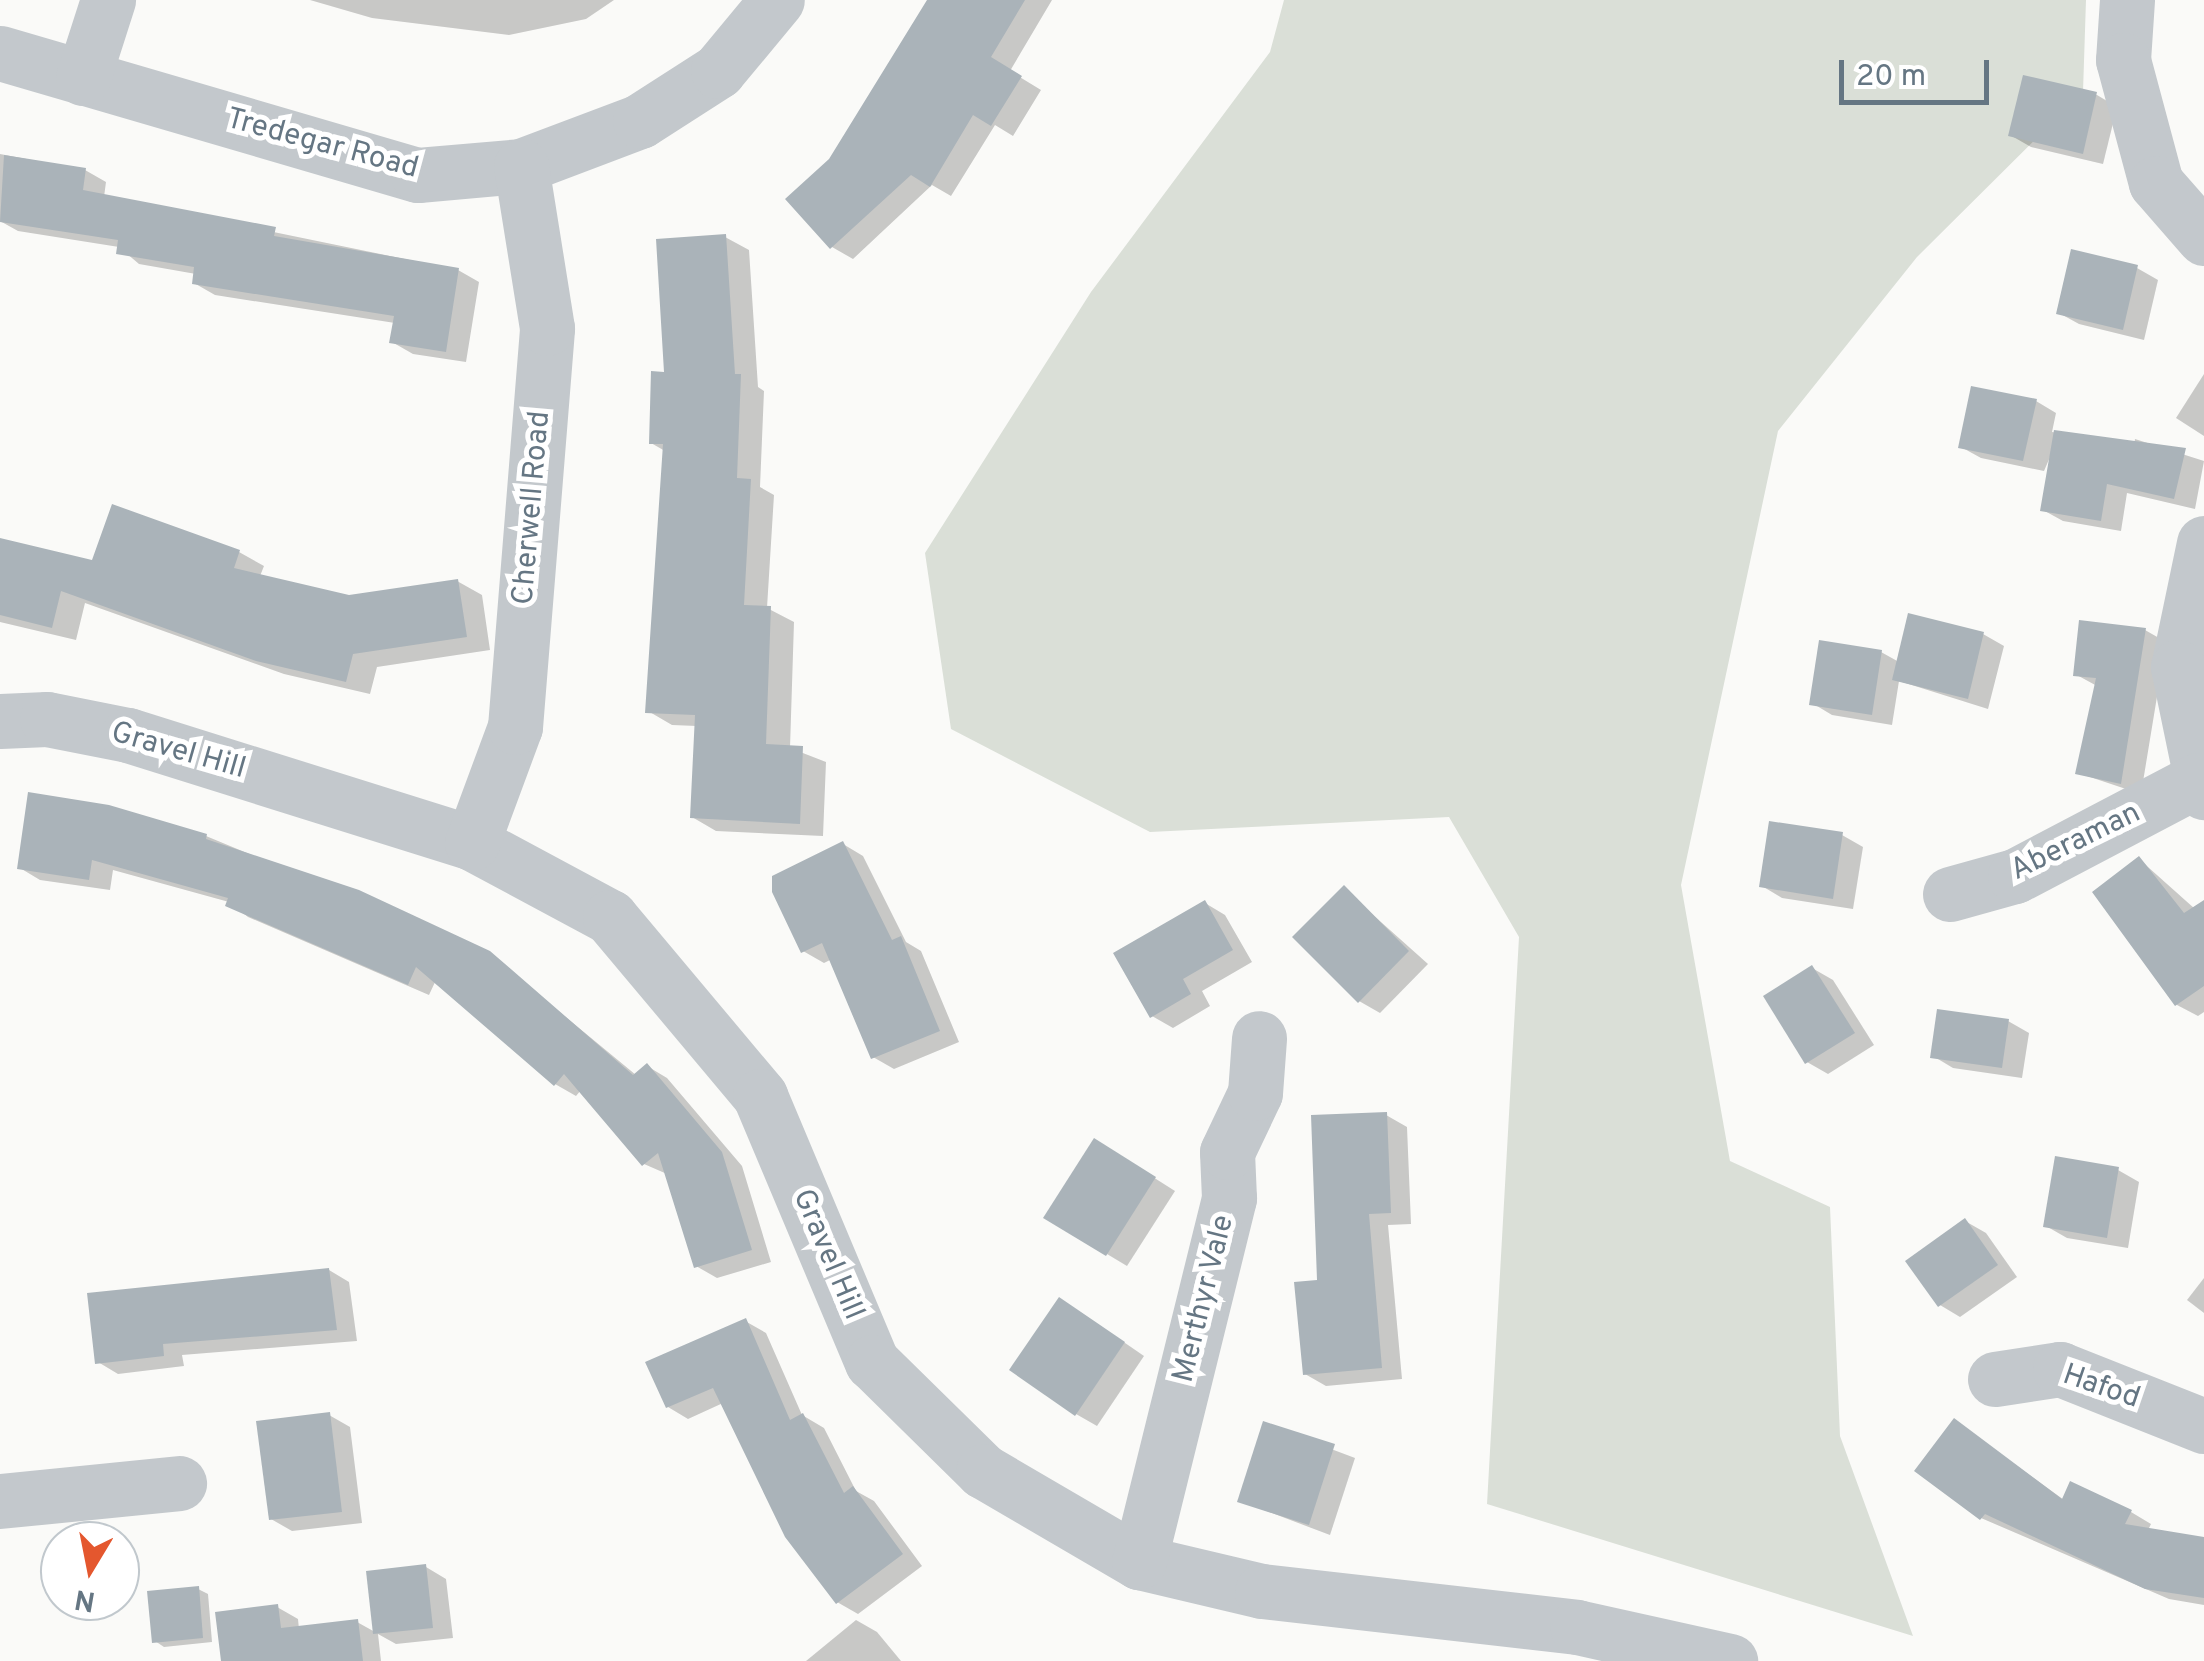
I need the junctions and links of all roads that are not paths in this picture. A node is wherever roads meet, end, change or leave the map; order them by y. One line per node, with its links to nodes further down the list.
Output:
1 (108, 0): 5 (street)
2 (776, 0): 6 (street, Tredegar Road)
3 (2128, 0): 7 (street)
4 (0, 53): 5 (street, Tredegar Road)
5 (82, 78): 6 (street, Tredegar Road)
6 (521, 166): 11 (street, Cherwell Road)
7 (2204, 238)
8 (2204, 543): 10 (street, Aberaman)
9 (0, 721): 11 (street, Gravel Hill)
10 (2201, 786): 12 (street, Aberaman)
11 (472, 843): 18 (street, Gravel Hill)
12 (1950, 894)
13 (1259, 1038): 18 (street, Merthyr Vale)
14 (1995, 1380): 15 (street, Hafod)
15 (2204, 1426)
16 (179, 1483): 17 (street)
17 (0, 1501)
18 (1139, 1562): 19 (street, Gravel Hill)
19 (1730, 1661)

